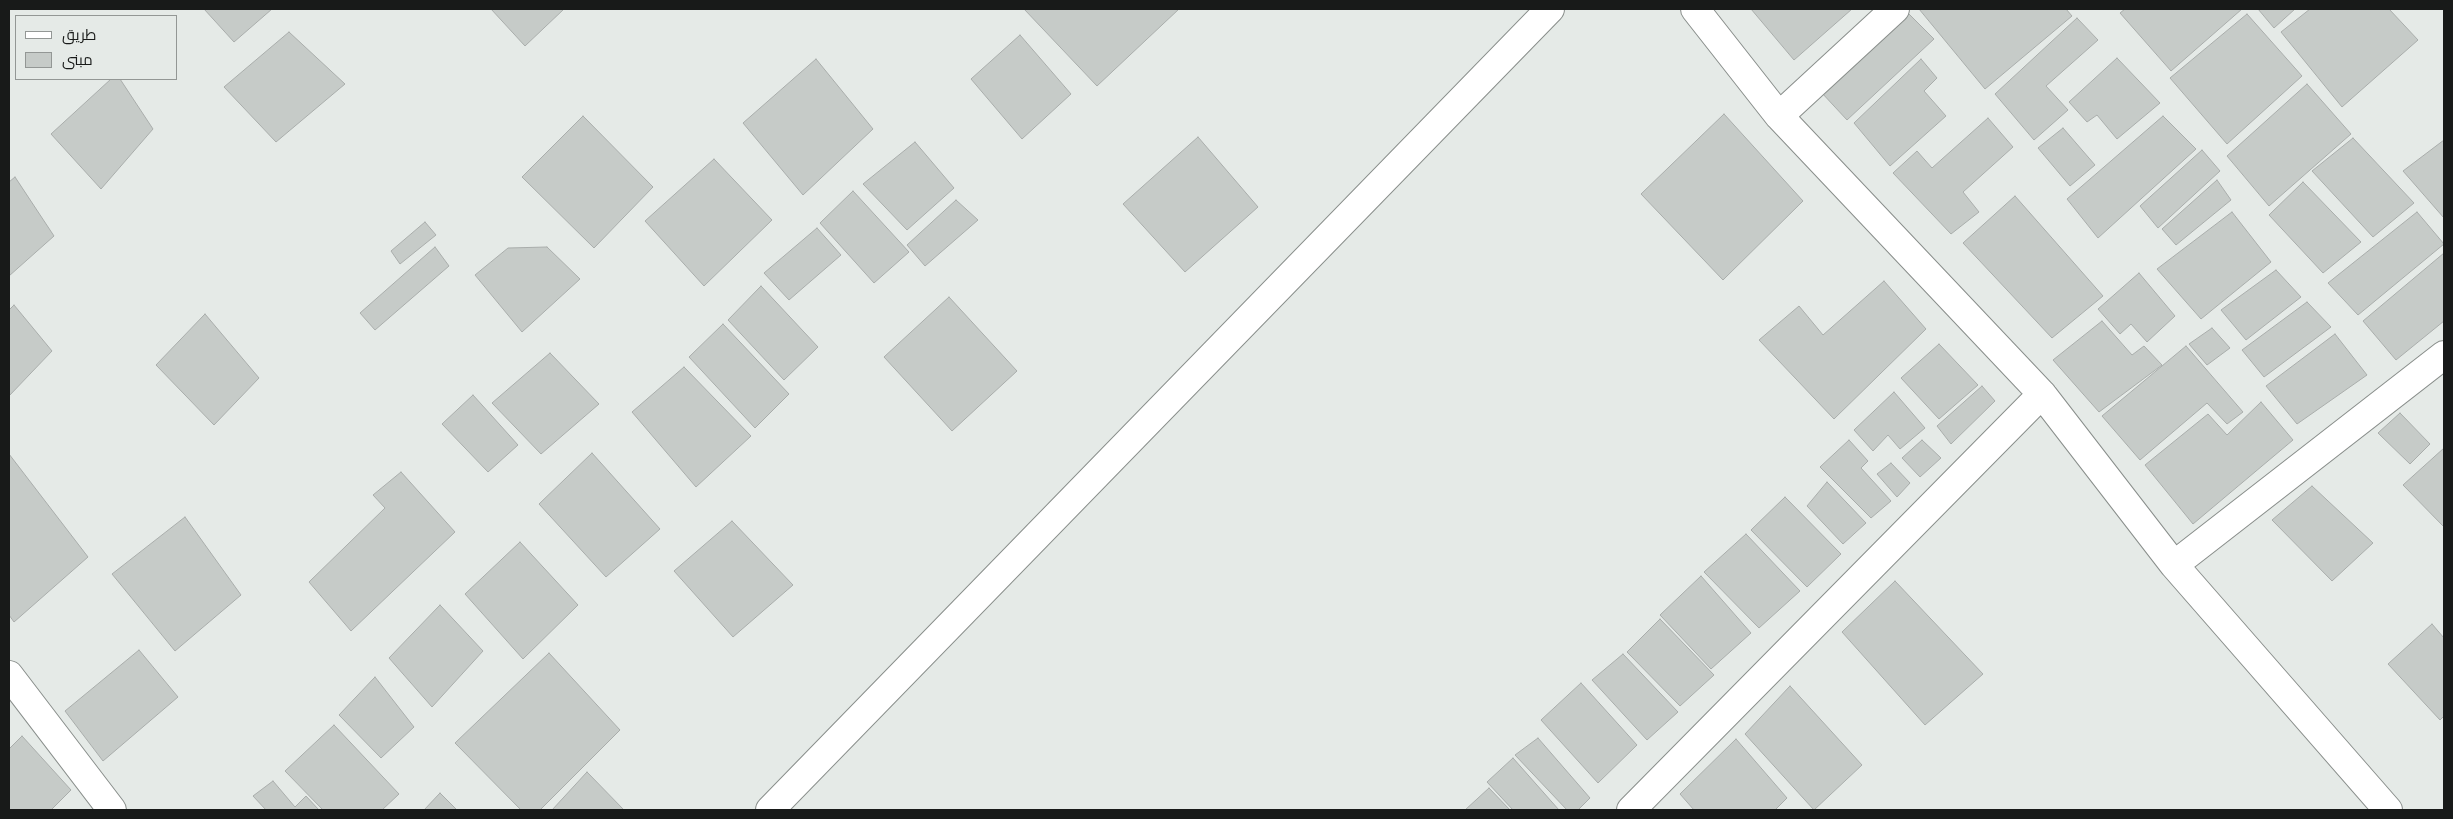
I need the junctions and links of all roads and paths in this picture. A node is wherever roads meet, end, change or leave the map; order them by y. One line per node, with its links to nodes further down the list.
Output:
1 (1550, 9): 10 (street)
2 (1695, 9): 4 (street)
3 (1895, 9): 4 (street)
4 (1778, 116): 6 (street)
5 (2444, 355): 7 (street)
6 (2042, 394): 7 (street); 11 (street)
7 (2174, 565): 12 (street)
8 (9, 675): 9 (street)
9 (112, 810)
10 (770, 810)
11 (1631, 810)
12 (2388, 810)

